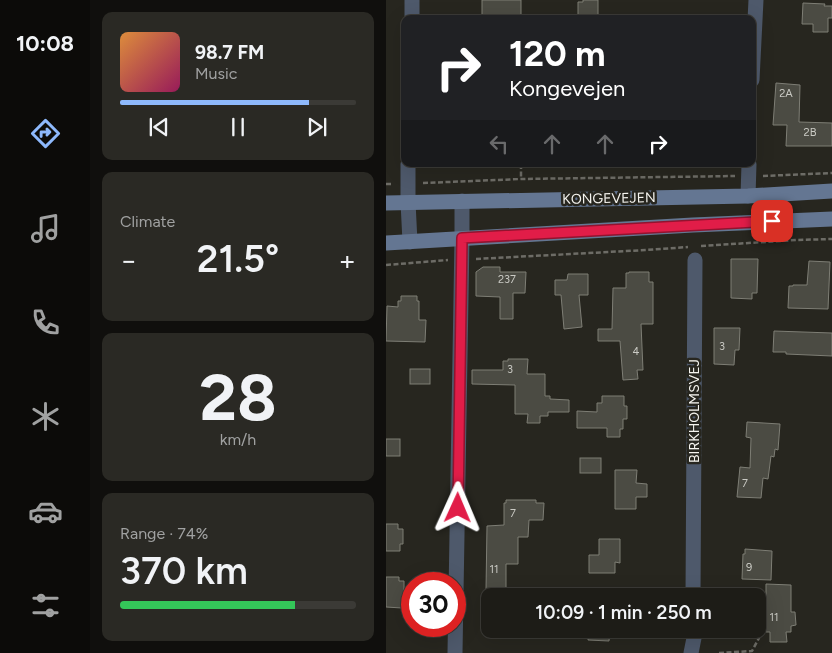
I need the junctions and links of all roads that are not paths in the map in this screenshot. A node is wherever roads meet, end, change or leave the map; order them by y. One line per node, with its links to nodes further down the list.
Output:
1 (412, 0): 3 (street)
2 (756, 0): 4 (street)
3 (412, 15)
4 (755, 15)
5 (408, 167): 10 (street)
6 (748, 170): 8 (street)
7 (832, 191): 8 (main road, KONGEVEJEN)
8 (748, 196): 9 (main road, KONGEVEJEN)
9 (462, 201): 10 (main road, KONGEVEJEN); 13 (street)
10 (408, 202): 11 (main road, KONGEVEJEN); 14 (street)
11 (386, 203)
12 (832, 218): 13 (main road)
13 (462, 238): 14 (main road); 19 (street)
14 (410, 242): 15 (main road)
15 (386, 243)
16 (694, 260): 17 (street, BIRKHOLMSVEJ)
17 (694, 588)
18 (694, 638): 20 (street)
19 (455, 653)
20 (690, 653)

